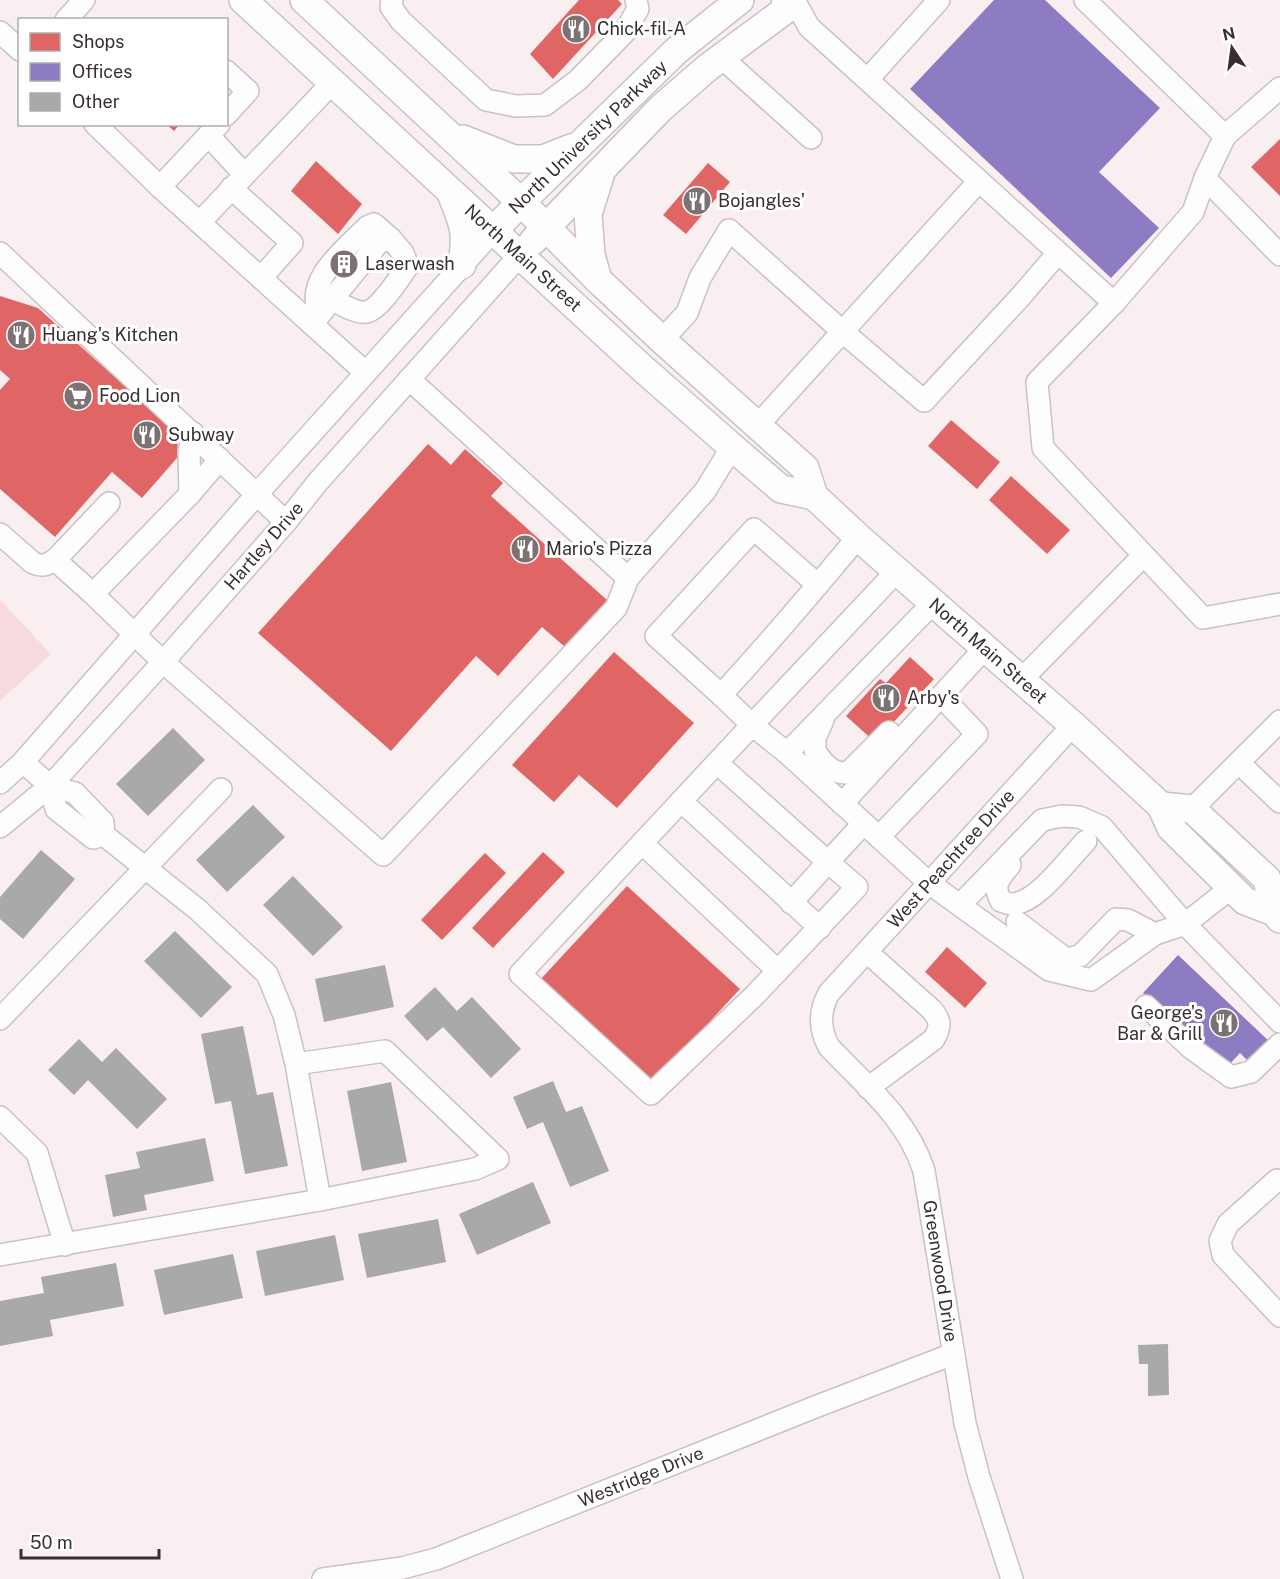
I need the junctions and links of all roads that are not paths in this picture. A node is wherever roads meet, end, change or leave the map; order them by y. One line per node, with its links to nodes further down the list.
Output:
1 (84, 0): 11 (street)
2 (243, 0): 17 (main road, North Main Street)
3 (304, 0): 21 (main road, North Main Street)
4 (392, 0): 5 (street)
5 (636, 0)
6 (786, 0): 14 (main road, North University Parkway)
7 (794, 0): 16 (street)
8 (939, 0): 16 (street)
9 (1085, 0): 23 (street)
10 (731, 2): 25 (main road, North University Parkway)
11 (68, 18)
12 (0, 32): 13 (street)
13 (18, 48)
14 (722, 58): 24 (street); 26 (main road, North University Parkway)
15 (228, 73): 19 (street)
16 (868, 79): 29 (street)
17 (333, 82): 28 (street); 31 (main road, North Main Street)
18 (1280, 88): 23 (street)
19 (228, 113)
20 (97, 126): 30 (street)
21 (443, 129): 25 (main road); 32 (main road, North Main Street)
22 (214, 130): 28 (street); 30 (street)
23 (1225, 135): 27 (street)
24 (812, 138)
25 (579, 145): 32 (main road, North University Parkway)
26 (602, 171): 34 (main road, North University Parkway); 42 (main road)
27 (1205, 178): 39 (street); 43 (street)
28 (237, 181): 33 (street); 41 (street)
29 (979, 181): 37 (street); 45 (street)
30 (160, 187): 33 (street)
31 (451, 192): 35 (main road, North Main Street); 40 (main road)
32 (521, 202): 34 (main road, North Main Street); 35 (main road, North University Parkway)
33 (200, 222): 41 (street)
34 (546, 229): 38 (main road, North University Parkway); 42 (main road, North Main Street)
35 (493, 231): 38 (main road, North Main Street); 40 (street)
36 (0, 253): 50 (street)
37 (1058, 253): 43 (street); 45 (street)
38 (520, 255): 48 (street, Hartley Drive); 51 (main road, North Main Street)
39 (1280, 255)
40 (462, 265): 47 (street)
41 (261, 278): 44 (street)
42 (598, 280): 46 (main road, North Main Street)
43 (1114, 303): 60 (street)
44 (321, 312): 44 (street); 47 (street)
45 (843, 333): 46 (street); 49 (street)
46 (662, 340): 49 (main road, North Main Street)
47 (365, 372): 54 (street)
48 (409, 379): 57 (street, Hartley Drive); 63 (street)
49 (763, 431): 51 (main road); 55 (main road, North Main Street)
50 (193, 433): 52 (street); 53 (street)
51 (732, 447): 55 (main road, North Main Street); 63 (street)
52 (220, 459): 53 (street); 54 (street)
53 (190, 494): 65 (street)
54 (257, 494): 57 (street); 68 (street)
55 (814, 496): 59 (main road, North Main Street)
56 (110, 503): 61 (street)
57 (286, 522): 70 (street, Hartley Drive)
58 (0, 534): 61 (street)
59 (858, 537): 62 (main road, North Main Street); 64 (street)
60 (1143, 556): 67 (street); 71 (street)
61 (55, 560): 65 (street)
62 (897, 572): 66 (main road, North Main Street); 76 (street)
63 (628, 578): 70 (street)
64 (818, 585): 72 (street); 72 (street)
65 (93, 594): 68 (street)
66 (933, 603): 69 (main road, North Main Street); 74 (street)
67 (1280, 604)
68 (134, 633): 70 (street); 79 (street)
69 (985, 648): 71 (main road, North Main Street); 73 (street)
70 (163, 662): 83 (street, Hartley Drive)
71 (1021, 680): 77 (main road, North Main Street)
72 (721, 695): 76 (street)
73 (936, 701): 74 (street); 85 (street); 93 (street)
74 (827, 711): 78 (street)
75 (1280, 721): 81 (street)
76 (752, 725): 78 (street); 80 (street)
77 (1073, 725): 90 (main road, North Main Street); 99 (street, West Peachtree Drive)
78 (792, 748): 85 (street)
79 (23, 762): 82 (street); 83 (street)
80 (717, 763): 86 (street); 96 (street)
81 (1239, 763): 87 (street); 88 (street)
82 (0, 783)
83 (50, 786): 92 (street, Hartley Drive); 97 (street)
84 (220, 789): 97 (street)
85 (846, 799): 93 (street)
86 (681, 801): 95 (street); 101 (street)
87 (1280, 802)
88 (1192, 809): 90 (main road); 98 (main road)
89 (1079, 817): 91 (street); 94 (street); 105 (street)
90 (1166, 817): 100 (main road, North Main Street)
91 (1042, 820): 94 (street); 102 (street)
92 (0, 827)
93 (871, 831): 96 (street); 99 (street)
94 (1086, 841): 104 (street)
95 (642, 843): 110 (street); 110 (street)
96 (828, 862): 101 (street); 106 (street)
97 (147, 868): 113 (street); 116 (street)
98 (1267, 879): 100 (main road); 103 (main road, North Main Street)
99 (929, 883): 102 (street); 109 (street, West Peachtree Drive)
100 (1231, 888): 103 (main road, North Main Street); 105 (street)
101 (791, 903): 106 (street)
102 (960, 905): 108 (street)
103 (1277, 915)
104 (1017, 922): 107 (street); 108 (street)
105 (1185, 924): 107 (street); 114 (street)
106 (820, 928): 110 (street)
107 (1155, 934): 108 (street)
108 (1000, 935)
109 (867, 952): 111 (street, West Peachtree Drive); 117 (street)
110 (778, 971)
111 (829, 993): 117 (street, Greenwood Drive)
112 (1146, 1006): 115 (street)
113 (0, 1019)
114 (1280, 1023)
115 (1280, 1044)
116 (296, 1064): 120 (street); 120 (street)
117 (868, 1088): 124 (street, Greenwood Drive)
118 (0, 1117): 121 (street)
119 (1279, 1178): 123 (street)
120 (320, 1200): 121 (street)
121 (66, 1245): 122 (street)
122 (0, 1255)
123 (1280, 1316)
124 (953, 1354): 125 (street, Westridge Drive); 126 (street, Greenwood Drive)
125 (322, 1579)
126 (1012, 1579)

